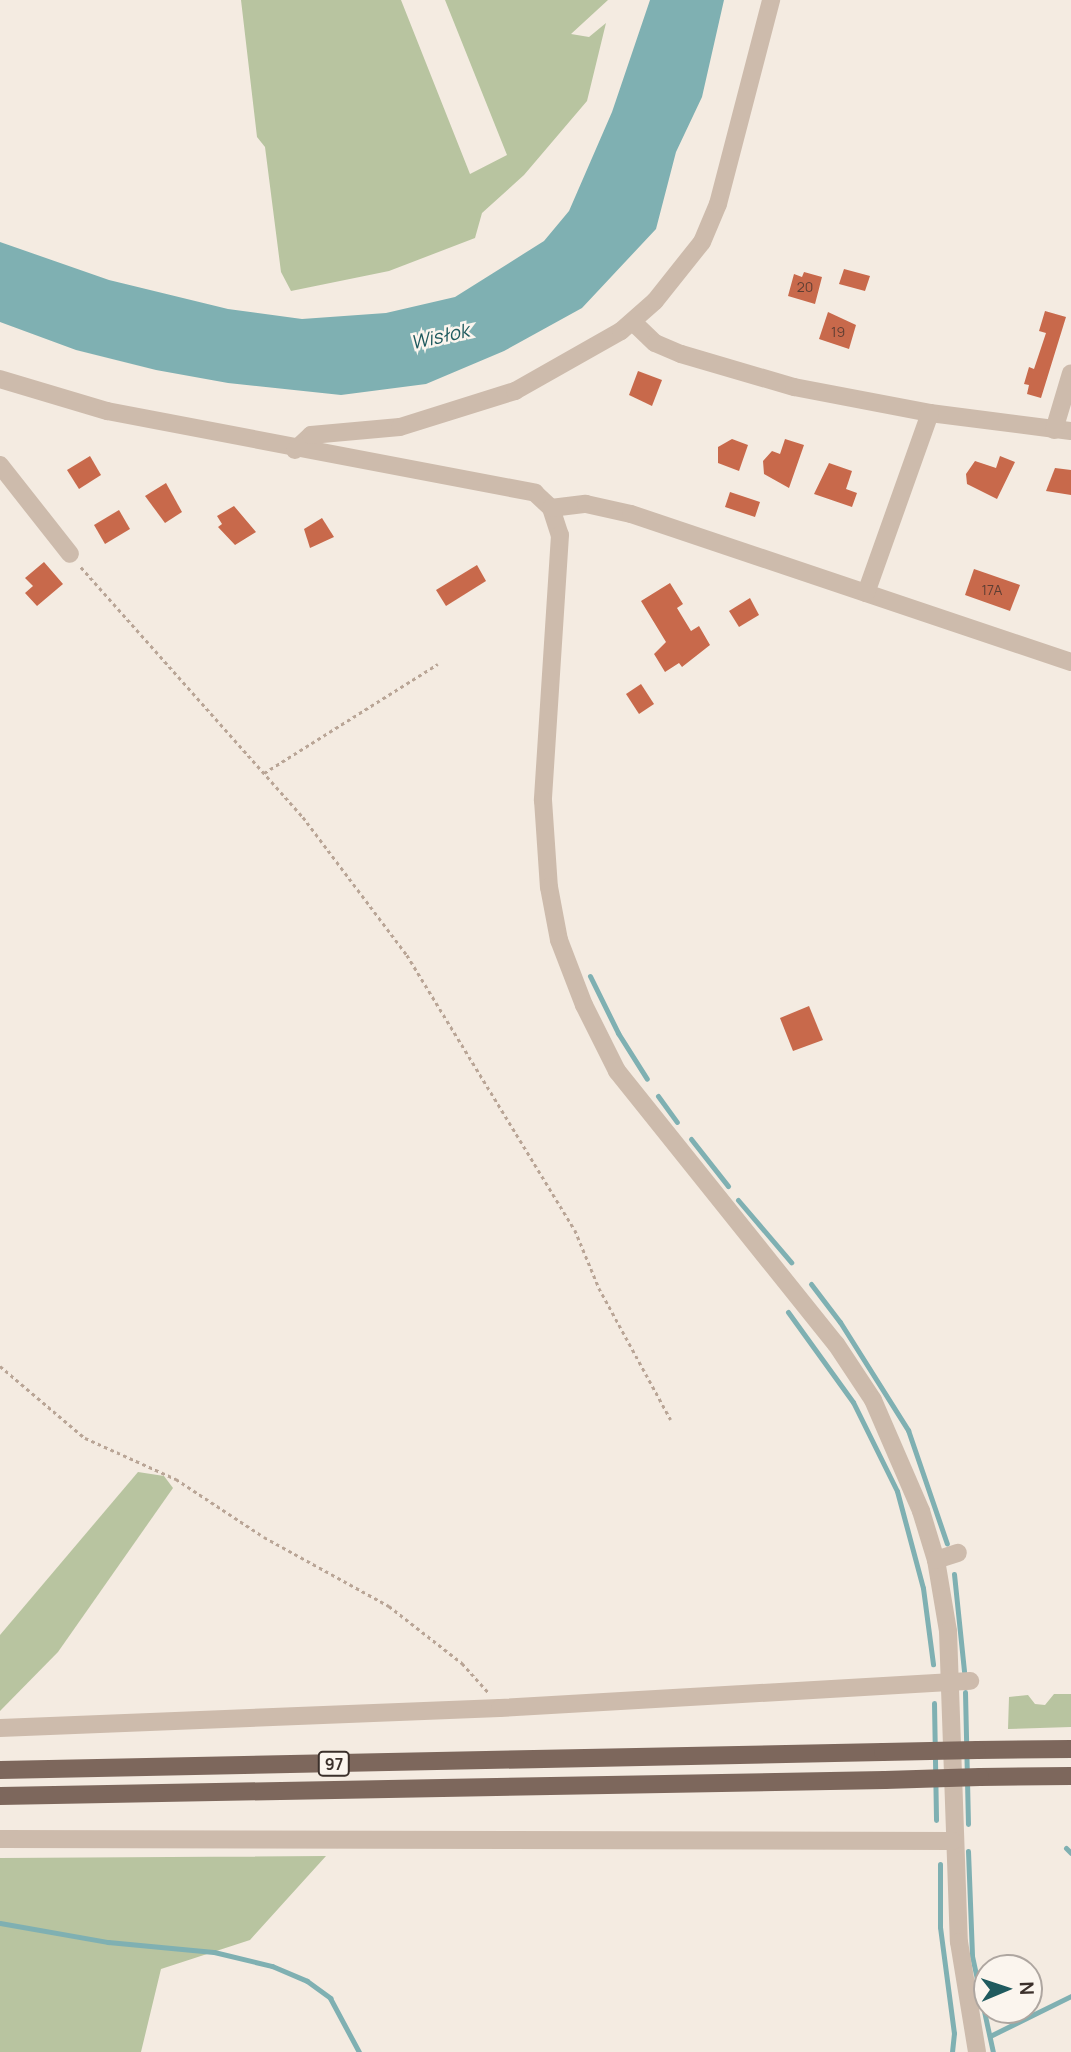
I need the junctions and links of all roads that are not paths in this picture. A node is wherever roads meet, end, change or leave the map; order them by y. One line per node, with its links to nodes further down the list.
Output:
1 (771, 0): 2 (street)
2 (633, 322): 5 (street); 7 (street)
3 (1071, 373): 6 (street)
4 (0, 379): 7 (street)
5 (930, 413): 6 (street); 11 (street)
6 (1063, 431)
7 (295, 450): 9 (street)
8 (0, 465): 10 (street)
9 (551, 508): 11 (street); 14 (street)
10 (70, 554)
11 (866, 593): 12 (street)
12 (1071, 662)
13 (958, 1553): 14 (street)
14 (936, 1560): 16 (street)
15 (970, 1681): 16 (street)
16 (951, 1684): 17 (street); 23 (street)
17 (0, 1728)
18 (1071, 1749): 19 (main road, 97, bridge)
19 (0, 1770)
20 (1071, 1776): 21 (main road, 97, bridge)
21 (0, 1796)
22 (0, 1839): 23 (street)
23 (953, 1840): 24 (street)
24 (977, 2052)

